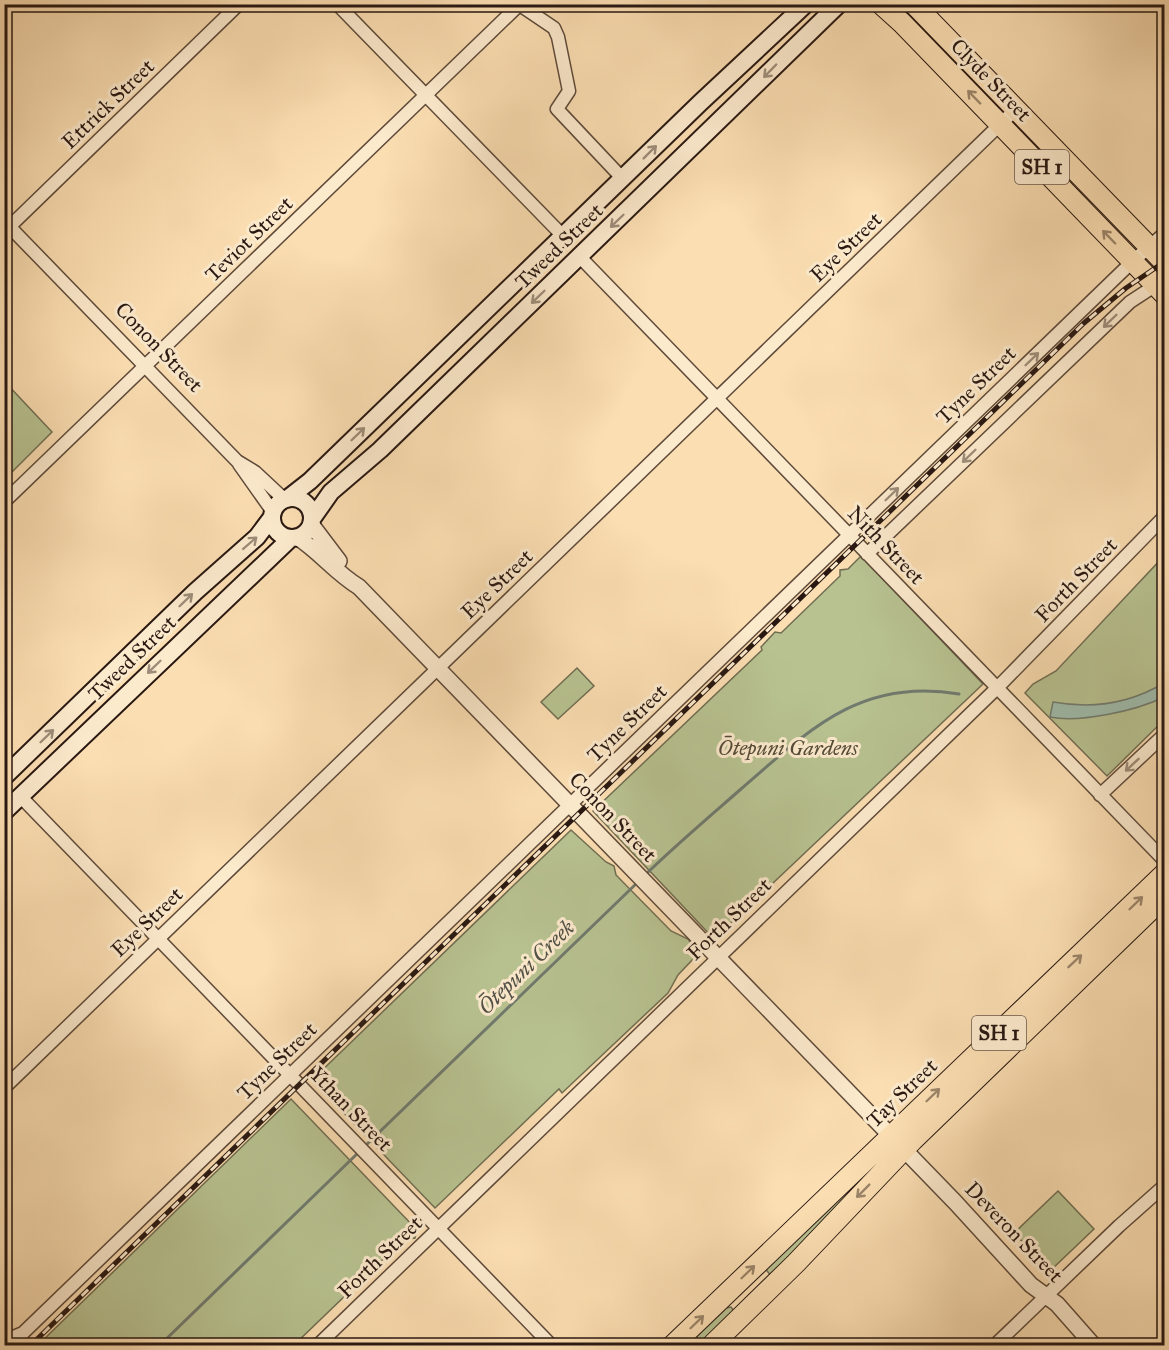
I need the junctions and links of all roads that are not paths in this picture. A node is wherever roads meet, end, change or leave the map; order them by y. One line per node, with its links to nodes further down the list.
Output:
1 (239, 4): 14 (street, Ettrick Street)
2 (337, 4): 8 (street)
3 (806, 4): 9 (main road, Tweed Street)
4 (839, 4): 11 (main road, Tweed Street, one-way to 11)
5 (880, 4): 12 (highway, Clyde Street / SH 1, one-way to 5)
6 (914, 4): 10 (highway, Clyde Street / SH 1)
7 (520, 5): 8 (street, Teviot Street); 13 (street)
8 (426, 97): 15 (street); 23 (street, Teviot Street)
9 (701, 102): 11 (main road); 13 (main road, Tweed Street, one-way to 9)
10 (1016, 109): 12 (street, Eye Street); 16 (highway, Clyde Street / SH 1)
11 (719, 122): 17 (main road, Tweed Street, one-way to 17)
12 (1001, 124): 20 (highway, Clyde Street / SH 1, one-way to 12); 26 (street, Eye Street)
13 (623, 179): 15 (main road, Tweed Street)
14 (6, 226): 23 (street, Conon Street)
15 (563, 236): 17 (main road); 18 (main road, Tweed Street)
16 (1157, 240): 20 (street, Tyne Street); 21 (highway, Clyde Street / SH 1)
17 (596, 241): 19 (main road, Tweed Street)
18 (547, 252): 19 (main road); 24 (main road, Tweed Street)
19 (580, 257): 25 (main road, Tweed Street, one-way to 25); 26 (street, Nith Street)
20 (1132, 261): 22 (highway, Clyde Street / SH 1); 31 (street, Tyne Street, one-way to 20)
21 (1164, 262)
22 (1160, 290): 33 (street, one-way to 33)
23 (145, 366): 27 (street, Teviot Street); 28 (street, Conon Street)
24 (423, 372): 25 (main road); 28 (main road, Tweed Street, one-way to 24)
25 (441, 391): 30 (main road, Tweed Street)
26 (717, 398): 31 (street, Nith Street); 35 (street, Eye Street)
27 (4, 502)
28 (280, 507): 30 (main road); 32 (main road, Conon Street); 38 (main road, Tweed Street, one-way to 28)
29 (1164, 517): 36 (street, Forth Street)
30 (311, 521): 32 (main road); 34 (street)
31 (850, 535): 33 (street, Nith Street); 43 (street, Tyne Street)
32 (294, 538): 34 (street, Conon Street); 39 (main road, Tweed Street, one-way to 39)
33 (867, 554): 36 (street, Nith Street)
34 (359, 587): 35 (street, Conon Street)
35 (438, 669): 43 (street, Conon Street); 48 (street, Eye Street)
36 (997, 688): 41 (street, Nith Street); 49 (street, Forth Street)
37 (1164, 735): 41 (street, one-way to 41)
38 (4, 777): 39 (main road)
39 (37, 781): 42 (main road, Tweed Street)
40 (4, 793): 42 (main road)
41 (1100, 795): 45 (street, Nith Street)
42 (21, 797): 44 (main road, Tweed Street); 48 (street, Ythan Street)
43 (571, 805): 49 (street, Conon Street); 50 (street, Tyne Street)
44 (4, 812)
45 (1164, 860)
46 (1164, 874): 52 (highway, Tay Street / SH 1, one-way to 46)
47 (1164, 897): 52 (highway, Tay Street / SH 1)
48 (159, 938): 50 (street, Ythan Street); 51 (street, Eye Street)
49 (718, 958): 52 (street, Conon Street); 54 (street, Forth Street)
50 (290, 1075): 54 (street, Ythan Street); 58 (street, Tyne Street)
51 (4, 1088)
52 (897, 1143): 55 (street, Deveron Street); 56 (highway, Tay Street / SH 1, one-way to 52); 57 (highway, Tay Street / SH 1, one-way to 57)
53 (1164, 1186): 55 (street)
54 (438, 1228): 60 (street, Forth Street); 61 (street, Ythan Street)
55 (1045, 1296): 63 (street); 64 (street, Deveron Street)
56 (717, 1303): 57 (highway); 62 (highway, Tay Street / SH 1, one-way to 56)
57 (738, 1319): 59 (highway, Tay Street / SH 1)
58 (8, 1337)
59 (711, 1345)
60 (317, 1346)
61 (552, 1346)
62 (672, 1346)
63 (994, 1346)
64 (1094, 1346)

